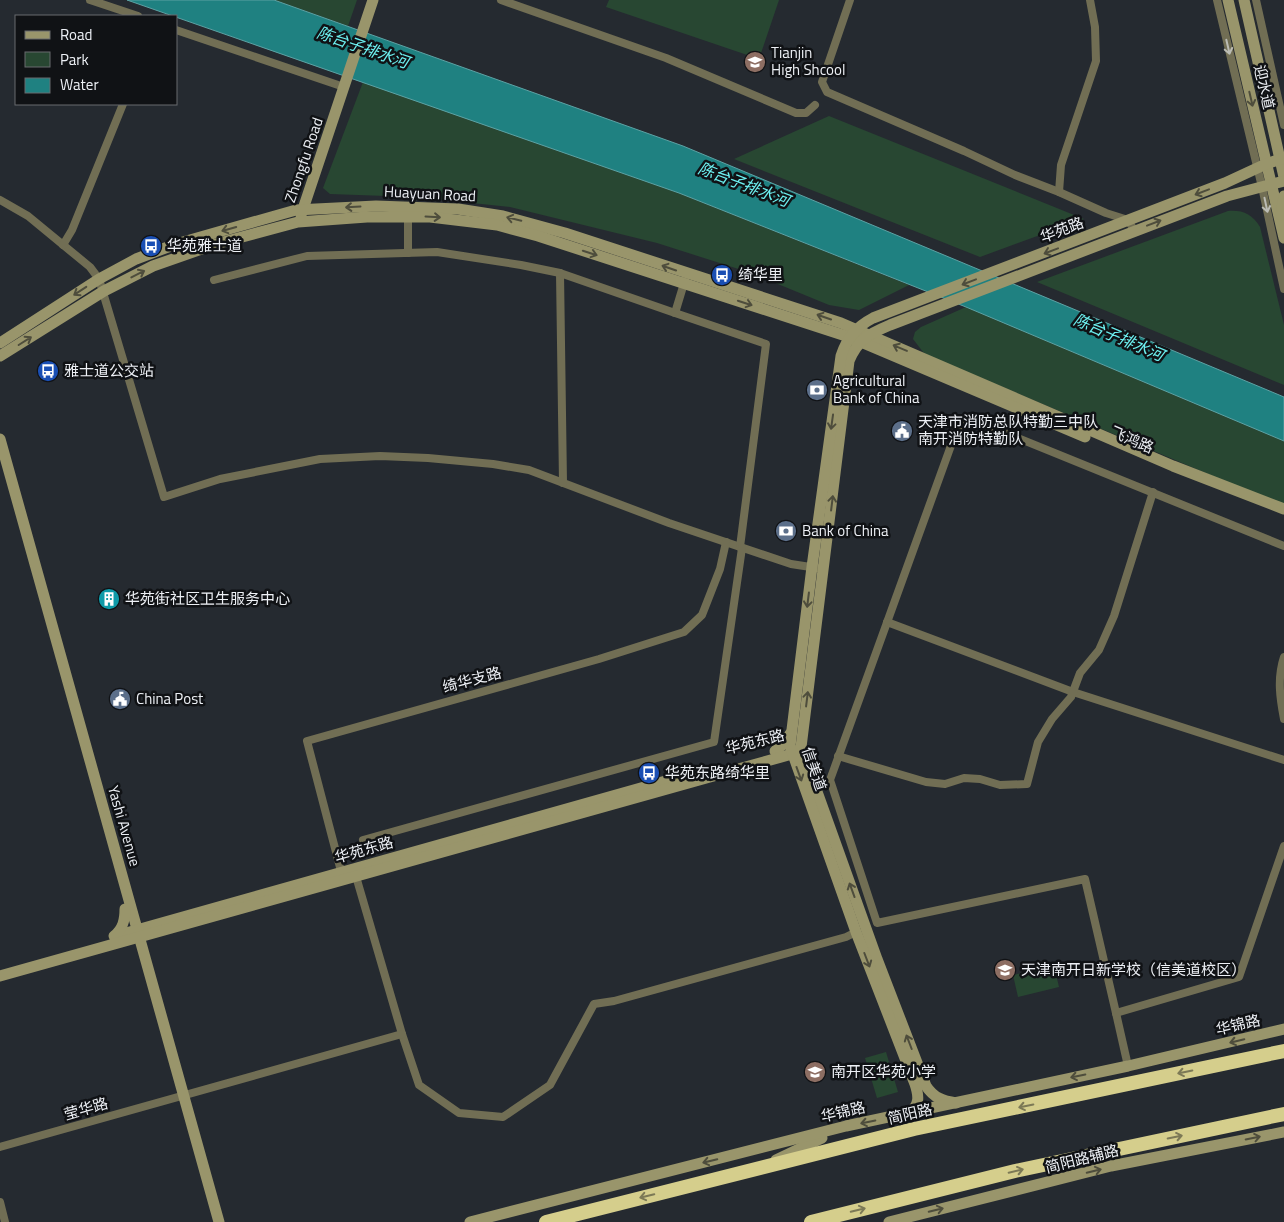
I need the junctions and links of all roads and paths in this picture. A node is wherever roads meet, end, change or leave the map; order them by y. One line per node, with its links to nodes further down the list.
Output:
1 (90, 0): 11 (street)
2 (366, 0): 12 (street, Zhongfu Road)
3 (373, 0): 12 (street, Zhongfu Road)
4 (500, 0): 15 (street)
5 (850, 0): 26 (street)
6 (1090, 0): 26 (street)
7 (1217, 0): 22 (street, one-way to 22)
8 (1228, 0): 18 (street, 迎水道, one-way to 18)
9 (1244, 0): 17 (street, 迎水道)
10 (1256, 0): 19 (street)
11 (135, 15)
12 (362, 22): 14 (street, Zhongfu Road)
13 (178, 31): 14 (street)
14 (342, 84): 27 (street, Zhongfu Road)
15 (815, 104)
16 (123, 105): 36 (street)
17 (1270, 120): 20 (street); 21 (street, 迎水道)
18 (1257, 123): 21 (street); 22 (street, 迎水道)
19 (1284, 125)
20 (1284, 133)
21 (1281, 158): 22 (street, 华苑路); 23 (street, 迎水道)
22 (1262, 166): 25 (street, 迎水道); 34 (street, 华苑路, one-way to 34)
23 (1284, 177)
24 (1284, 181): 25 (street, 华苑路)
25 (1267, 186): 33 (street, 迎水道); 34 (street, 华苑路, one-way to 25); 42 (street, one-way to 42)
26 (1059, 192): 34 (street)
27 (305, 193): 31 (street, Zhongfu Road); 32 (street)
28 (1284, 196): 33 (street)
29 (0, 200): 36 (street)
30 (408, 211): 31 (street, Huayuan Road, one-way to 31); 31 (street, Huayuan Road); 37 (street); 39 (street, Huayuan Road)
31 (299, 212): 32 (street, Huayuan Road); 43 (street, Huayuan Road, one-way to 31)
32 (276, 215): 40 (street, Huayuan Road, one-way to 40)
33 (1281, 224): 35 (street, 迎水道)
34 (1131, 225): 46 (street, 华苑路); 46 (street, 华苑路, one-way to 46)
35 (1284, 238)
36 (63, 245): 40 (street)
37 (408, 253): 38 (street); 41 (street)
38 (560, 273): 44 (street); 52 (street)
39 (685, 278): 44 (street); 45 (street, Huayuan Road, one-way to 45); 46 (street, Huayuan Road, one-way to 39)
40 (99, 279): 43 (street); 47 (street, Huayuan Road, one-way to 47)
41 (214, 280)
42 (1284, 289)
43 (104, 291): 48 (street, Huayuan Road, one-way to 43); 52 (street)
44 (676, 313): 58 (street)
45 (830, 331): 46 (street, Huayuan Road); 49 (street)
46 (858, 336): 49 (street, 信美道); 54 (street, 飞鸿路, one-way to 46); 55 (street, 飞鸿路); 59 (street, 信美道, one-way to 46)
47 (0, 343)
48 (0, 356)
49 (841, 356): 59 (street, 信美道, one-way to 59)
50 (0, 439): 73 (street, Yashi Avenue)
51 (0, 467): 73 (street, Yashi Avenue)
52 (563, 483): 56 (street)
53 (1153, 492): 57 (street); 60 (street); 62 (street)
54 (1284, 509)
55 (1284, 517)
56 (726, 542): 58 (street); 72 (street, 绮华支路)
57 (1284, 546)
58 (741, 547): 59 (street); 69 (street)
59 (818, 568): 64 (street, 信美道, one-way to 64); 65 (street, 信美道, one-way to 59)
60 (887, 622): 62 (street); 67 (street)
61 (1284, 657): 63 (street)
62 (1073, 692): 67 (street); 68 (street)
63 (1284, 719)
64 (792, 727): 65 (street, 信美道); 66 (street)
65 (794, 749): 66 (street, 华苑东路); 71 (street, 华苑东路); 75 (street, 信美道, one-way to 75); 86 (street, 信美道, one-way to 65)
66 (775, 751): 71 (street, 华苑东路)
67 (838, 756): 80 (street)
68 (1284, 760)
69 (363, 840)
70 (1284, 846): 80 (street)
71 (355, 872): 72 (street, 华苑东路); 82 (street)
72 (343, 876): 74 (street, 华苑东路); 76 (street, 华苑东路)
73 (128, 908): 74 (street); 76 (street, Yashi Avenue); 77 (street)
74 (165, 922): 76 (street, 华苑东路)
75 (856, 932): 82 (street); 87 (street, 信美道, one-way to 87)
76 (133, 933): 77 (street, 华苑东路); 85 (street, Yashi Avenue)
77 (111, 941): 78 (street, 华苑东路); 79 (street, 华苑东路)
78 (0, 969)
79 (0, 976)
80 (1116, 1013): 84 (street)
81 (1284, 1029): 84 (street, 华锦路, one-way to 84)
82 (402, 1034): 85 (street, 莹华路)
83 (1284, 1051): 92 (highway, 简阳路, one-way to 92)
84 (1128, 1066): 86 (street, 华锦路, one-way to 86)
85 (181, 1097): 91 (street, 莹华路); 95 (street, Yashi Avenue); 96 (street, Yashi Avenue)
86 (956, 1103): 87 (street, 华锦路)
87 (909, 1113): 89 (street, 华锦路, one-way to 89)
88 (1284, 1114): 99 (highway, one-way to 88)
89 (846, 1126): 92 (street); 97 (street, 华锦路, one-way to 97)
90 (1284, 1132): 100 (street, 简阳路辅路, one-way to 90)
91 (0, 1147)
92 (760, 1167): 98 (highway, 简阳路, one-way to 98)
93 (0, 1202): 94 (street)
94 (5, 1222)
95 (213, 1222)
96 (219, 1222)
97 (470, 1222)
98 (546, 1222)
99 (811, 1222)
100 (889, 1222)

